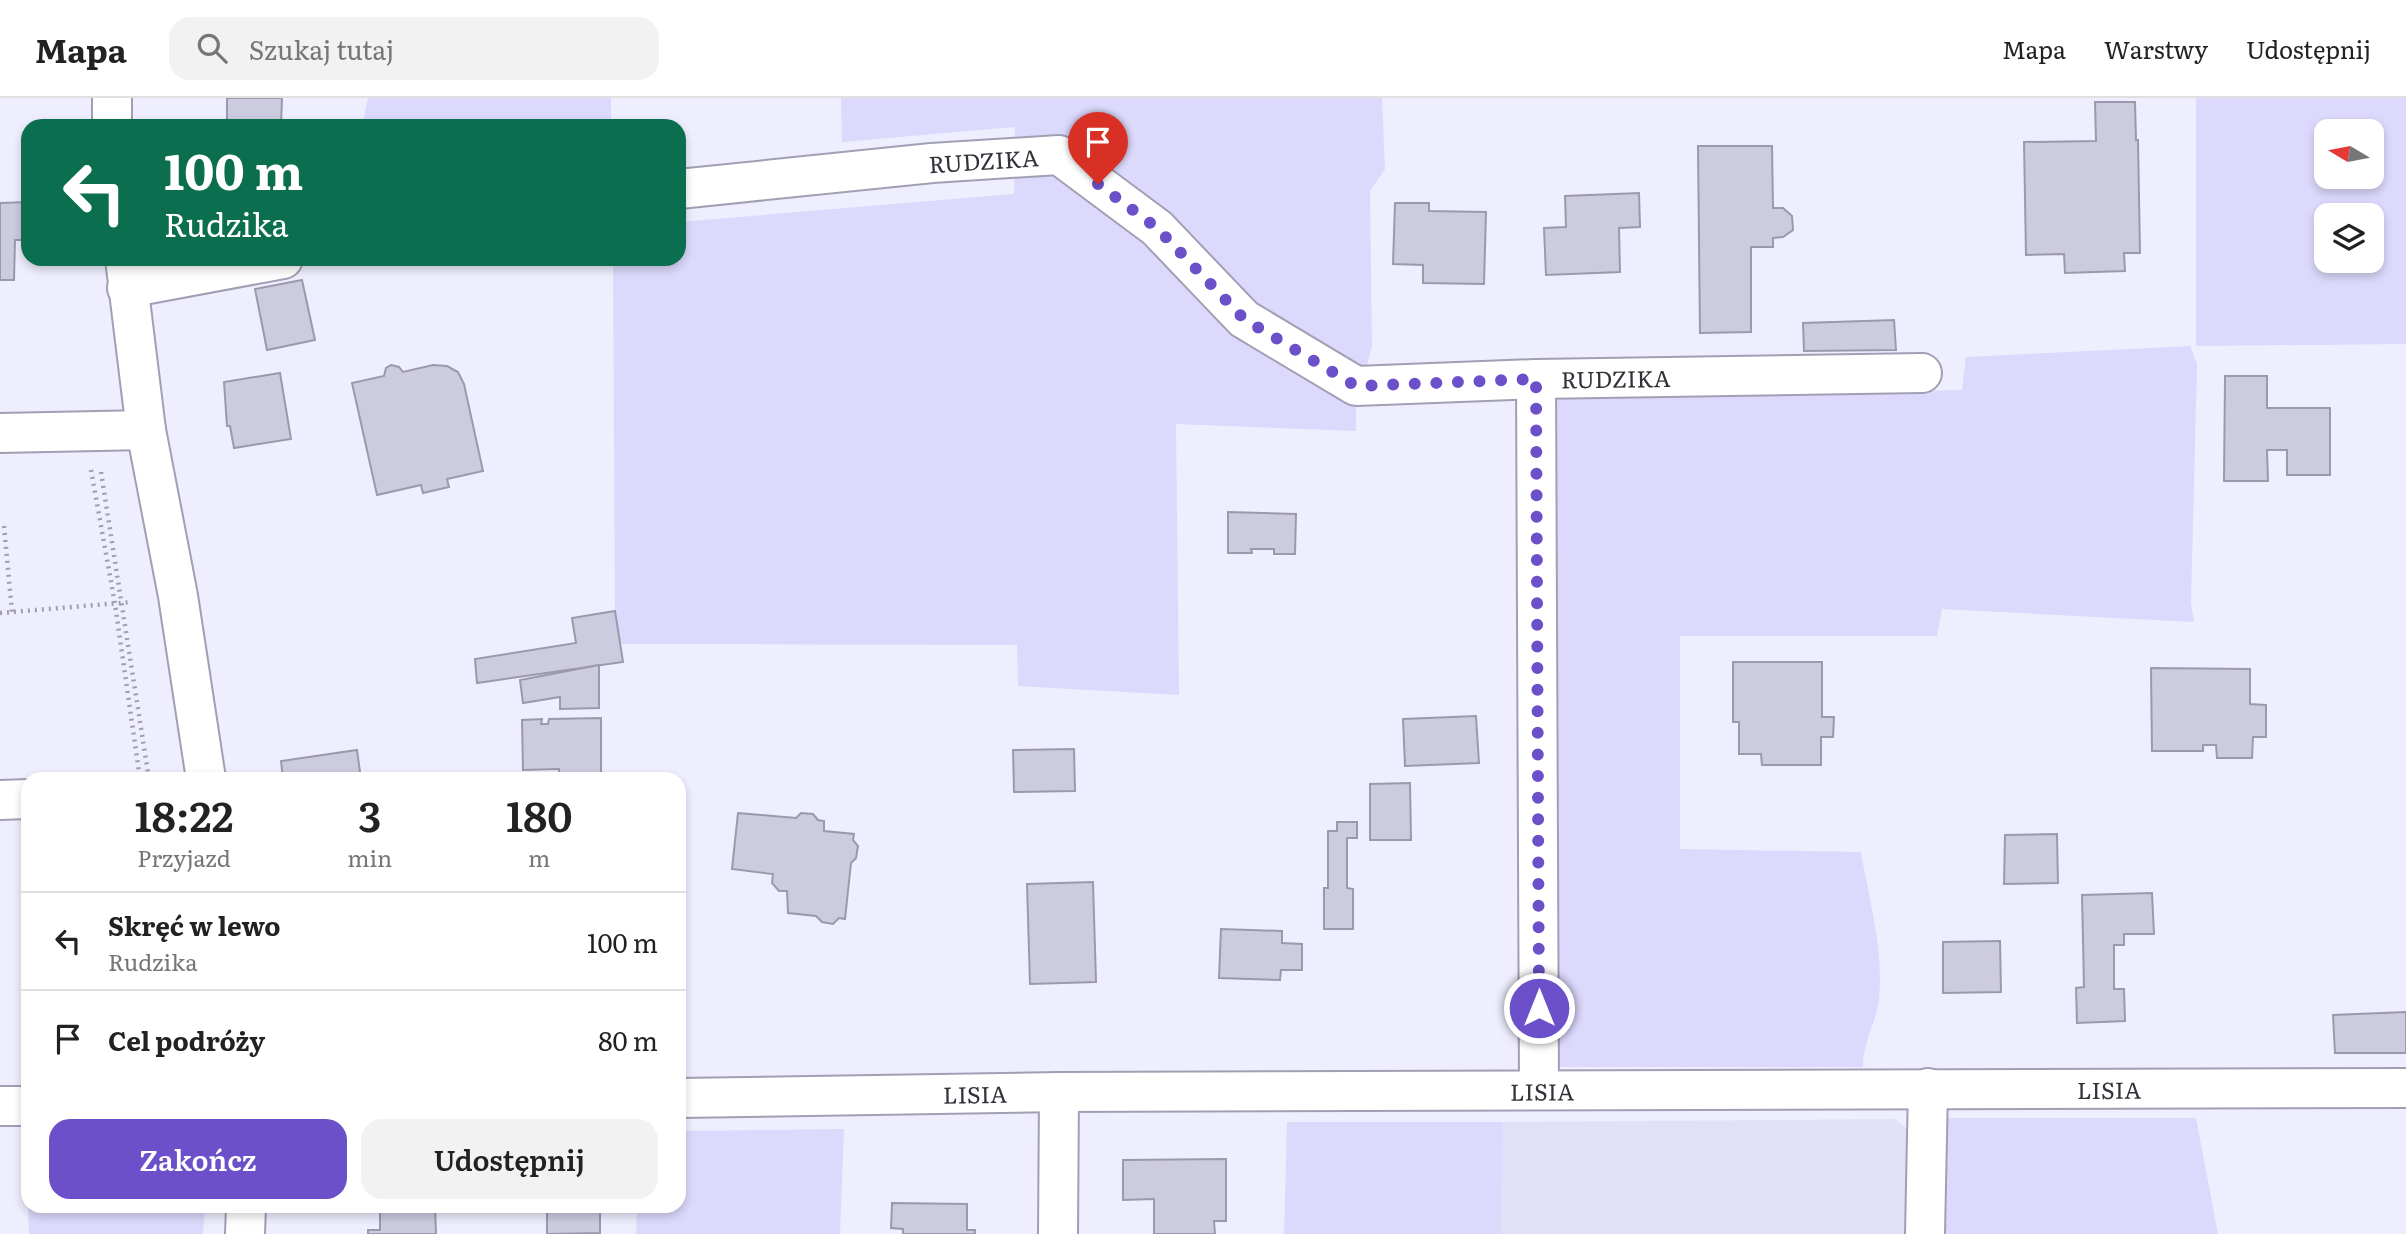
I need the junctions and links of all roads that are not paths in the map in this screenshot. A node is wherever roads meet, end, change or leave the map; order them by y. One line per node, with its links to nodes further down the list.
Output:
1 (112, 98): 2 (street)
2 (112, 119)
3 (686, 188): 7 (street, RUDZIKA)
4 (210, 266): 5 (street)
5 (126, 274): 8 (street)
6 (1922, 373): 7 (street, RUDZIKA)
7 (1536, 379): 15 (street)
8 (146, 430): 9 (street); 10 (street)
9 (0, 433)
10 (205, 772)
11 (21, 799): 12 (street)
12 (0, 800)
13 (1928, 1088): 14 (street, LISIA); 15 (street, LISIA); 23 (street)
14 (2406, 1088)
15 (1539, 1090): 16 (street, LISIA)
16 (1059, 1092): 17 (street, LISIA); 22 (street)
17 (686, 1098)
18 (0, 1106): 19 (street)
19 (21, 1106)
20 (246, 1213): 21 (street)
21 (245, 1234)
22 (1059, 1234)
23 (1925, 1234)

